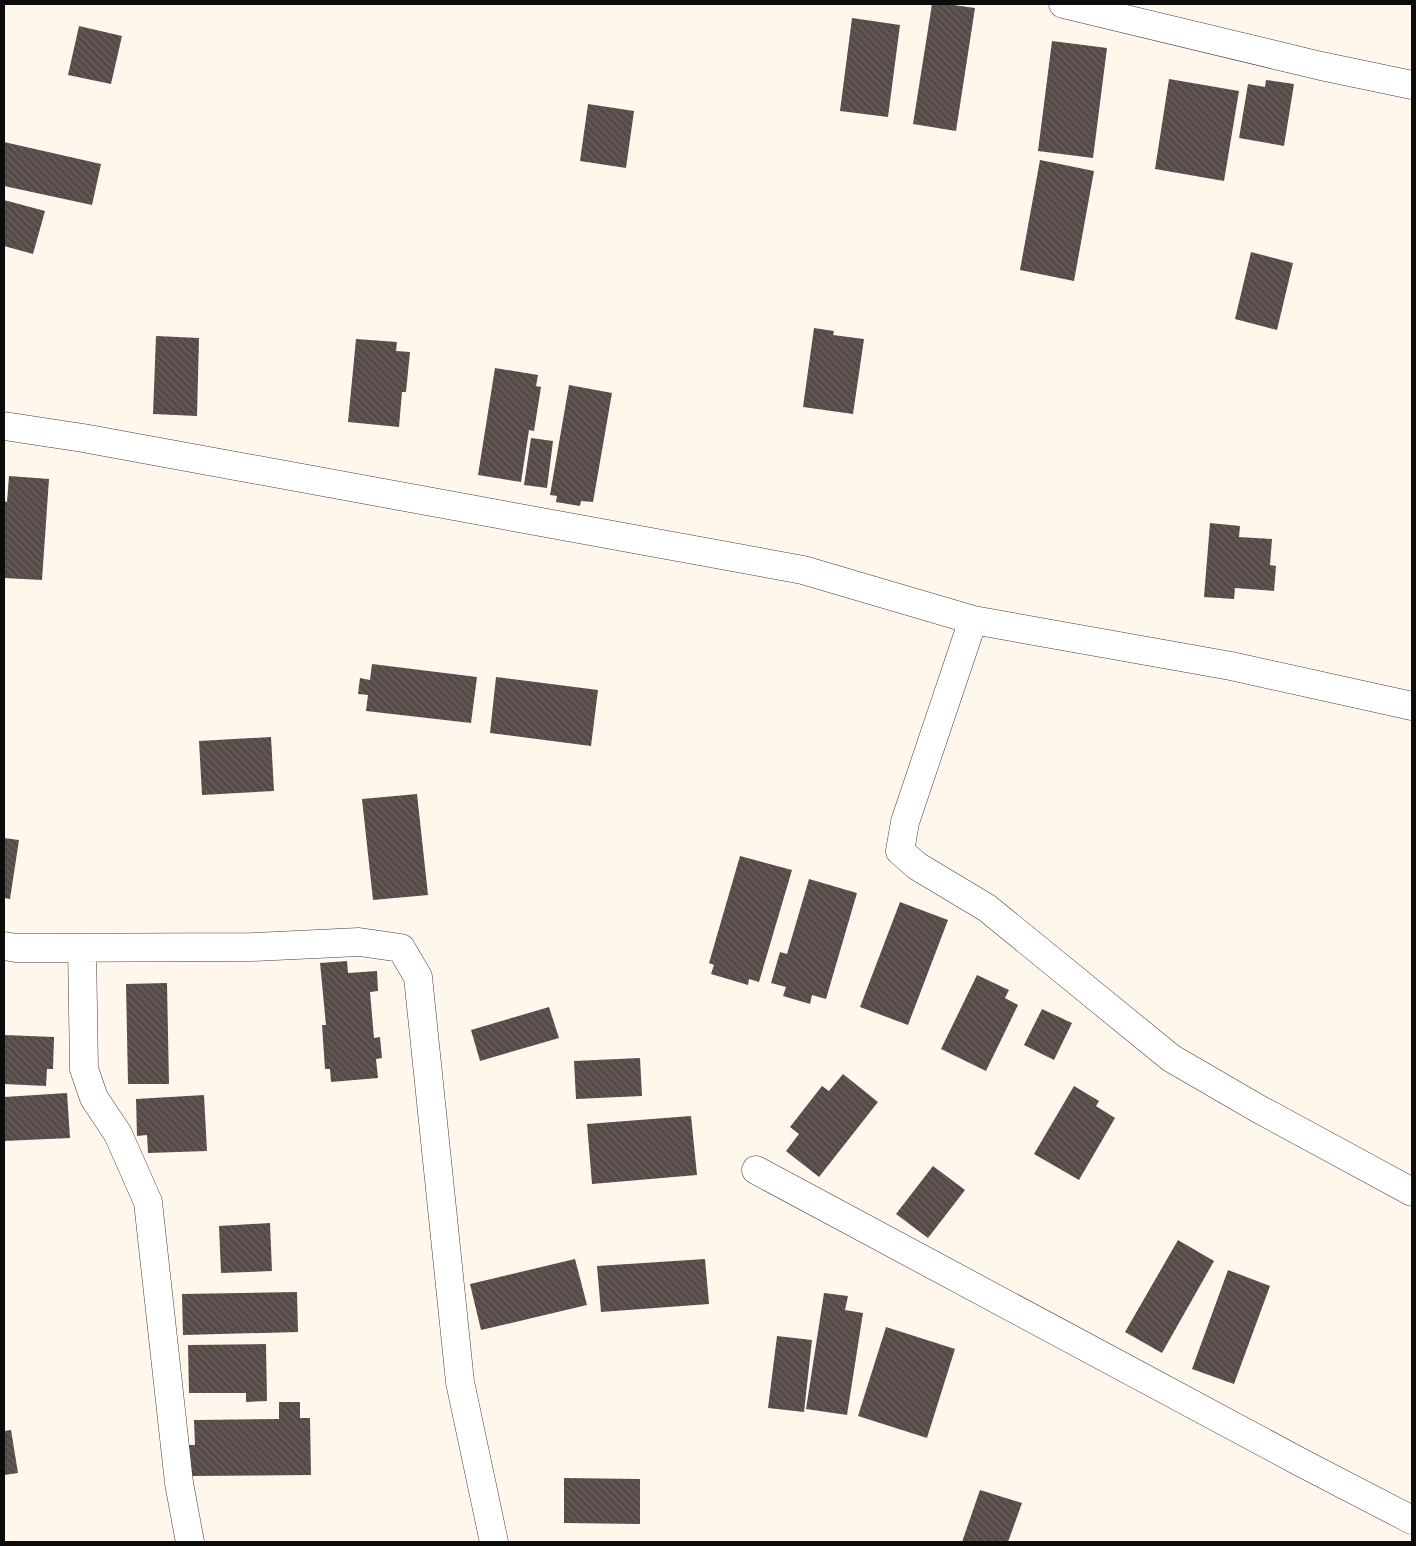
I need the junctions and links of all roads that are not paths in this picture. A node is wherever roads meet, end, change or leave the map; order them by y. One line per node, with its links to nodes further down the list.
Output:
1 (1063, 4): 2 (street)
2 (1412, 84)
3 (4, 426): 4 (street)
4 (973, 620): 5 (street); 9 (street)
5 (1412, 706)
6 (4, 946): 7 (street)
7 (82, 948): 11 (street); 12 (street)
8 (756, 1170): 10 (street)
9 (1412, 1192)
10 (1412, 1520)
11 (190, 1542)
12 (494, 1542)

